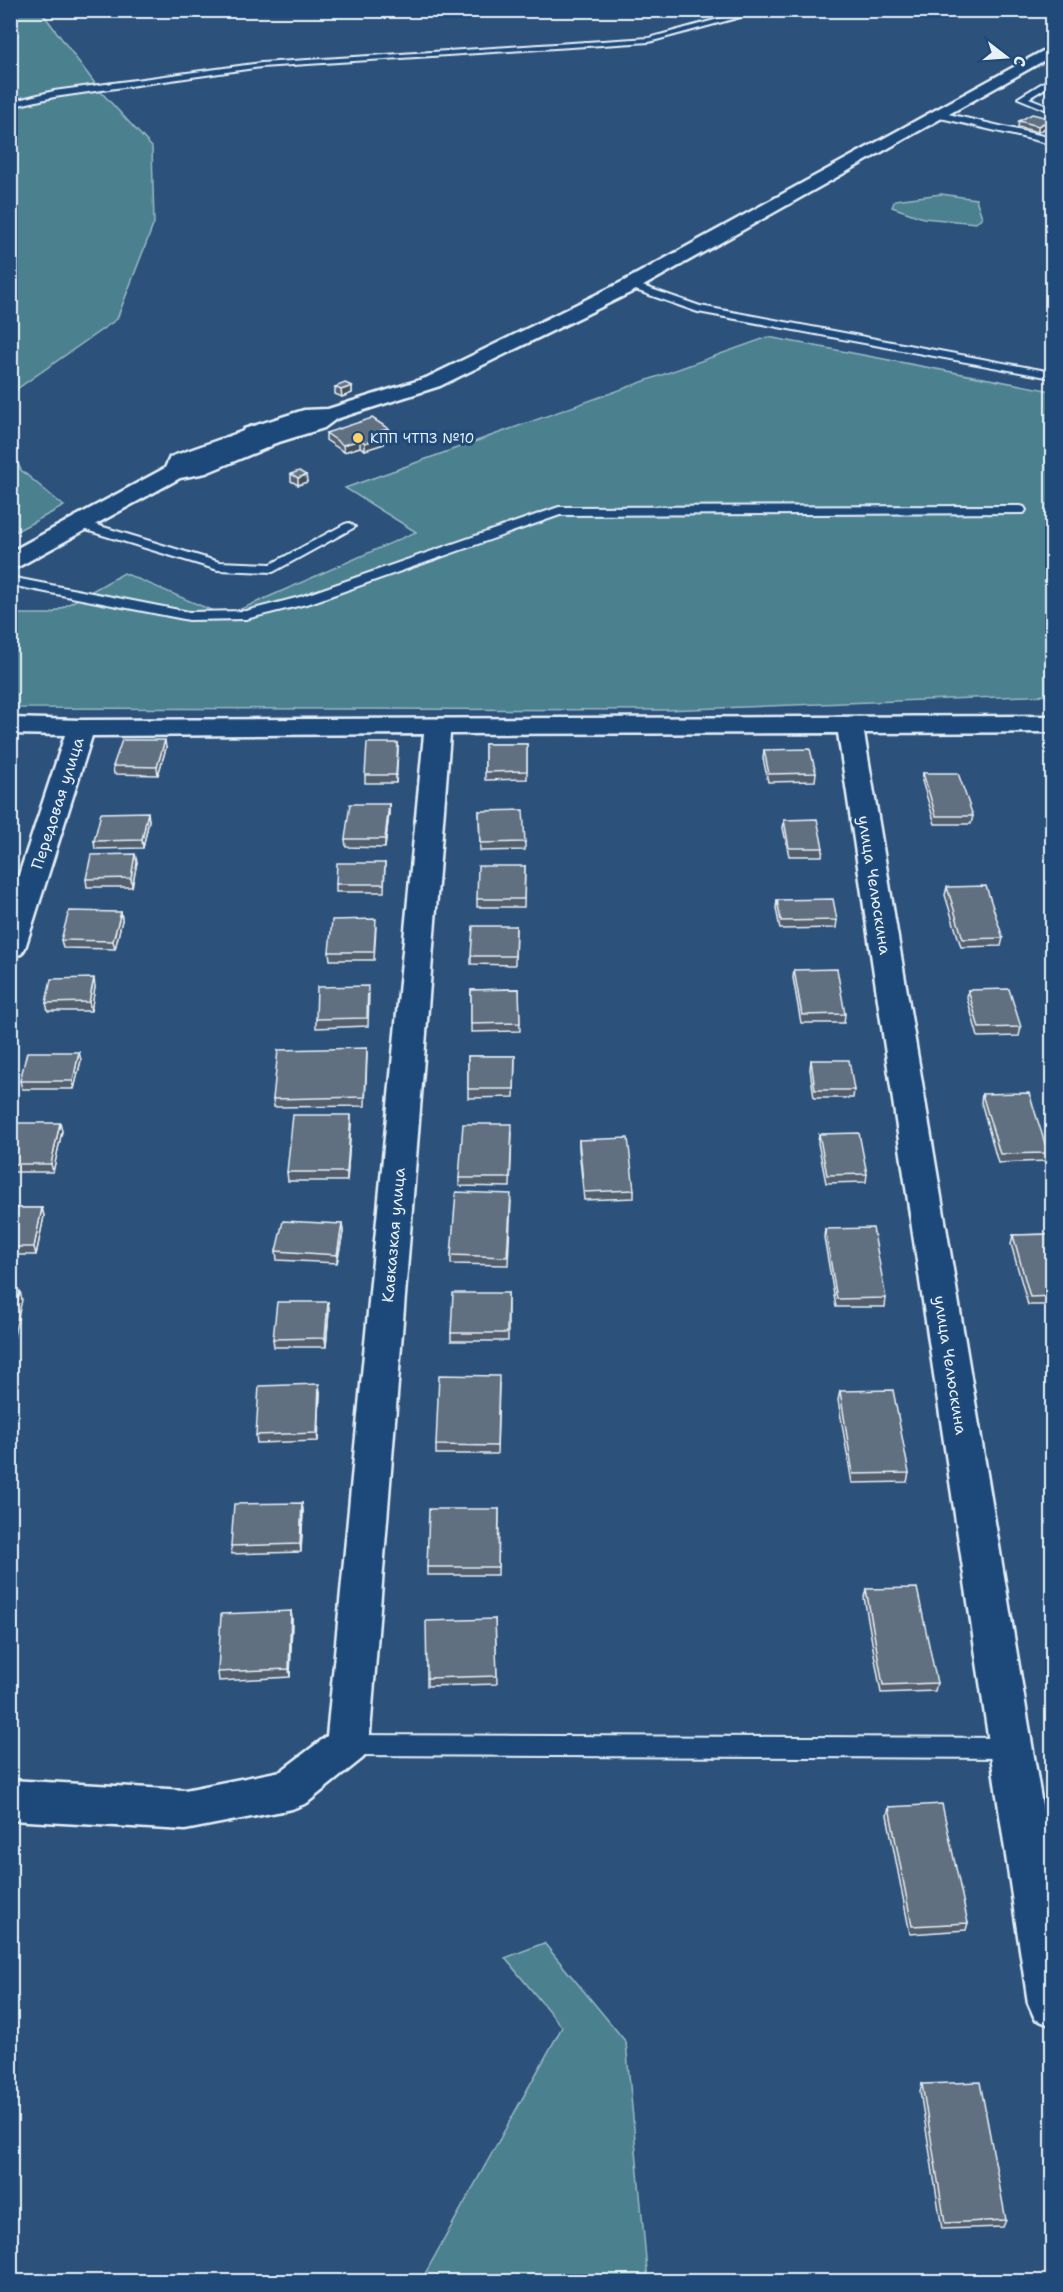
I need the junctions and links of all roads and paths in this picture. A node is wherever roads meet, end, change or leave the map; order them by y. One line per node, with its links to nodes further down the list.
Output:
1 (762, 10): 4 (lane)
2 (1053, 50): 6 (street)
3 (1053, 81): 5 (lane)
4 (10, 105)
5 (1053, 110)
6 (935, 114): 7 (lane); 8 (street)
7 (1053, 141)
8 (631, 285): 9 (lane); 11 (street)
9 (1053, 375)
10 (1020, 510): 14 (lane)
11 (80, 524): 12 (lane); 13 (street)
12 (349, 527)
13 (10, 562)
14 (10, 581)
15 (1053, 724): 18 (street)
16 (438, 725): 18 (street); 19 (street); 21 (street, Кавказкая улица)
17 (10, 726): 19 (street)
18 (850, 726): 22 (street, улица Челюскина)
19 (81, 728): 20 (street, Передовая улица)
20 (10, 948)
21 (348, 1745): 22 (lane); 23 (street)
22 (1012, 1748): 24 (street, улица Челюскина)
23 (10, 1800)
24 (1053, 2003)

